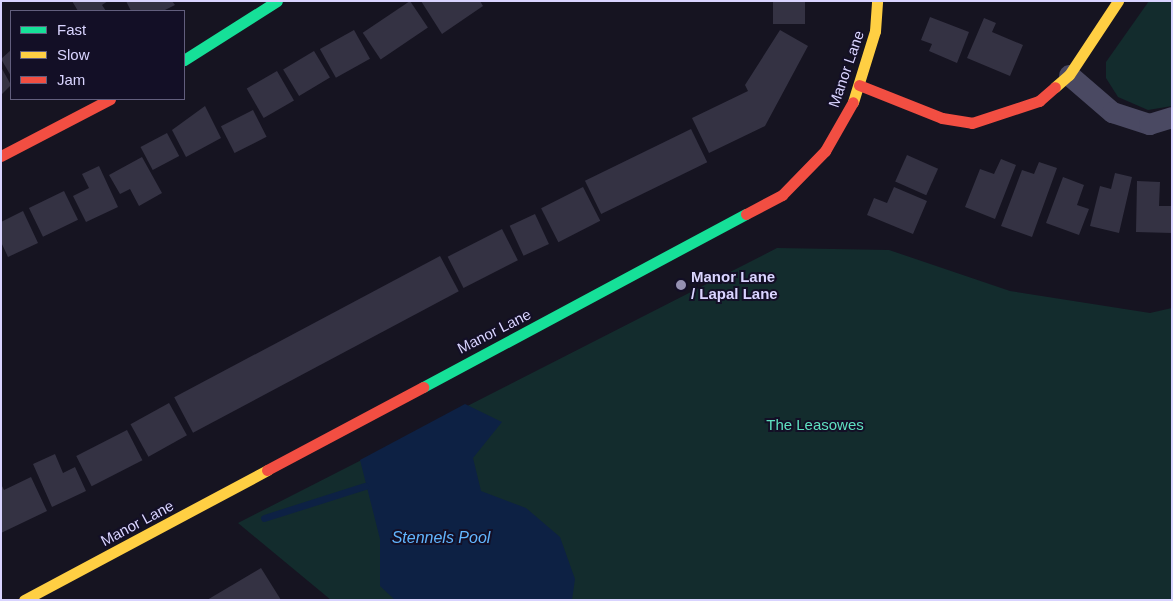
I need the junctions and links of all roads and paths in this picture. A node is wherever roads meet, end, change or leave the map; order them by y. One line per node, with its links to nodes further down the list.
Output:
1 (277, 1): 4 (main road)
2 (877, 1): 6 (main road, Manor Lane)
3 (1118, 1): 5 (main road)
4 (185, 59)
5 (1069, 75): 6 (main road); 8 (street)
6 (859, 85): 10 (main road, Manor Lane)
7 (108, 100): 9 (main road)
8 (1172, 117)
9 (1, 156)
10 (24, 600)

